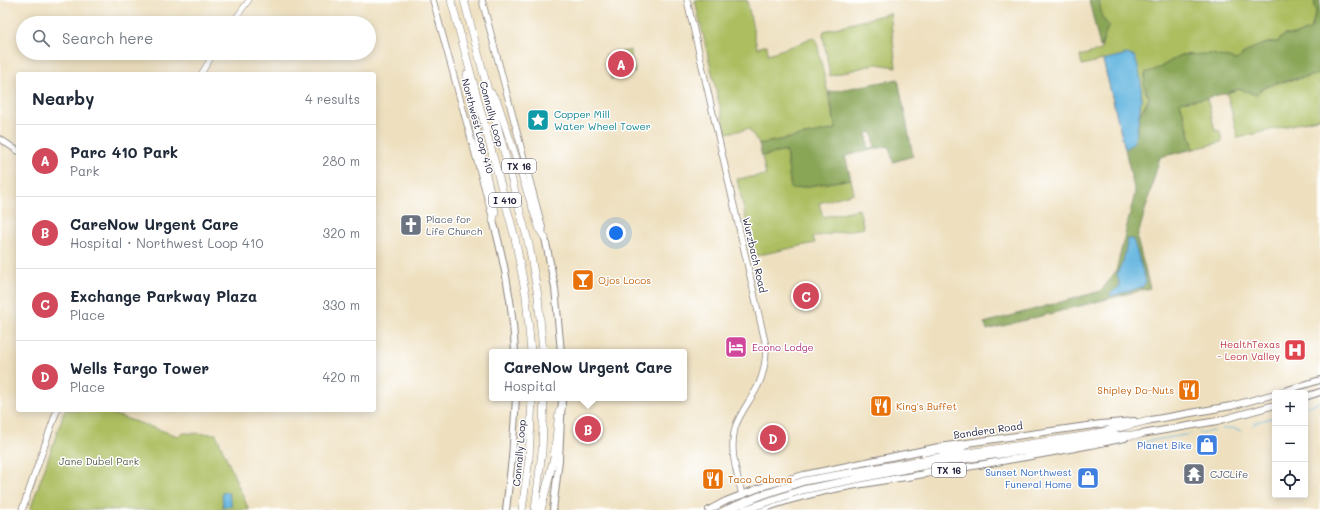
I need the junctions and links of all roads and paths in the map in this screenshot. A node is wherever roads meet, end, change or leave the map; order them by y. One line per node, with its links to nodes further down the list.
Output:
1 (248, 0): 7 (street)
2 (433, 0): 14 (main road, Northwest Loop 410)
3 (451, 0): 8 (highway, Connally Loop / I 410)
4 (464, 0): 11 (highway, Connally Loop / I 410)
5 (482, 0): 15 (main road)
6 (686, 0): 39 (main road, Wurzbach Road)
7 (237, 16)
8 (465, 52): 14 (highway); 17 (highway, Connally Loop / I 410)
9 (210, 60): 10 (street)
10 (202, 72)
11 (488, 88): 15 (highway, TX 16); 18 (highway, Connally Loop / I 410)
12 (0, 139): 13 (main road)
13 (16, 150)
14 (493, 220): 16 (main road, Northwest Loop 410)
15 (545, 238): 19 (main road, TX 16)
16 (515, 349)
17 (531, 349)
18 (543, 349)
19 (561, 349)
20 (1320, 380): 21 (main road)
21 (1288, 390)
22 (1320, 392): 24 (main road)
23 (1272, 395): 32 (main road, Bandera Road / TX 16)
24 (1308, 396)
25 (516, 401): 41 (main road)
26 (532, 401): 42 (highway, Connally Loop)
27 (544, 401): 43 (highway)
28 (562, 401): 29 (main road)
29 (562, 407): 44 (highway); 45 (main road)
30 (1272, 407): 33 (main road, TX 16)
31 (56, 412): 40 (main road)
32 (1149, 420): 34 (main road, Bandera Road / TX 16); 36 (highway)
33 (1138, 435): 36 (highway); 37 (main road, TX 16)
34 (970, 443): 35 (main road, Bandera Road / TX 16); 37 (main road)
35 (881, 458): 38 (main road); 39 (main road, Bandera Road / TX 16)
36 (940, 460): 47 (highway, bridge); 48 (highway, bridge)
37 (951, 470): 38 (main road, TX 16)
38 (874, 482): 49 (main road, TX 16)
39 (742, 495): 46 (main road, Bandera Road / TX 16); 48 (main road, Wurzbach Road)
40 (22, 510)
41 (506, 510)
42 (522, 510)
43 (535, 510)
44 (541, 510)
45 (553, 510)
46 (709, 510)
47 (726, 510)
48 (744, 510)
49 (760, 510)

